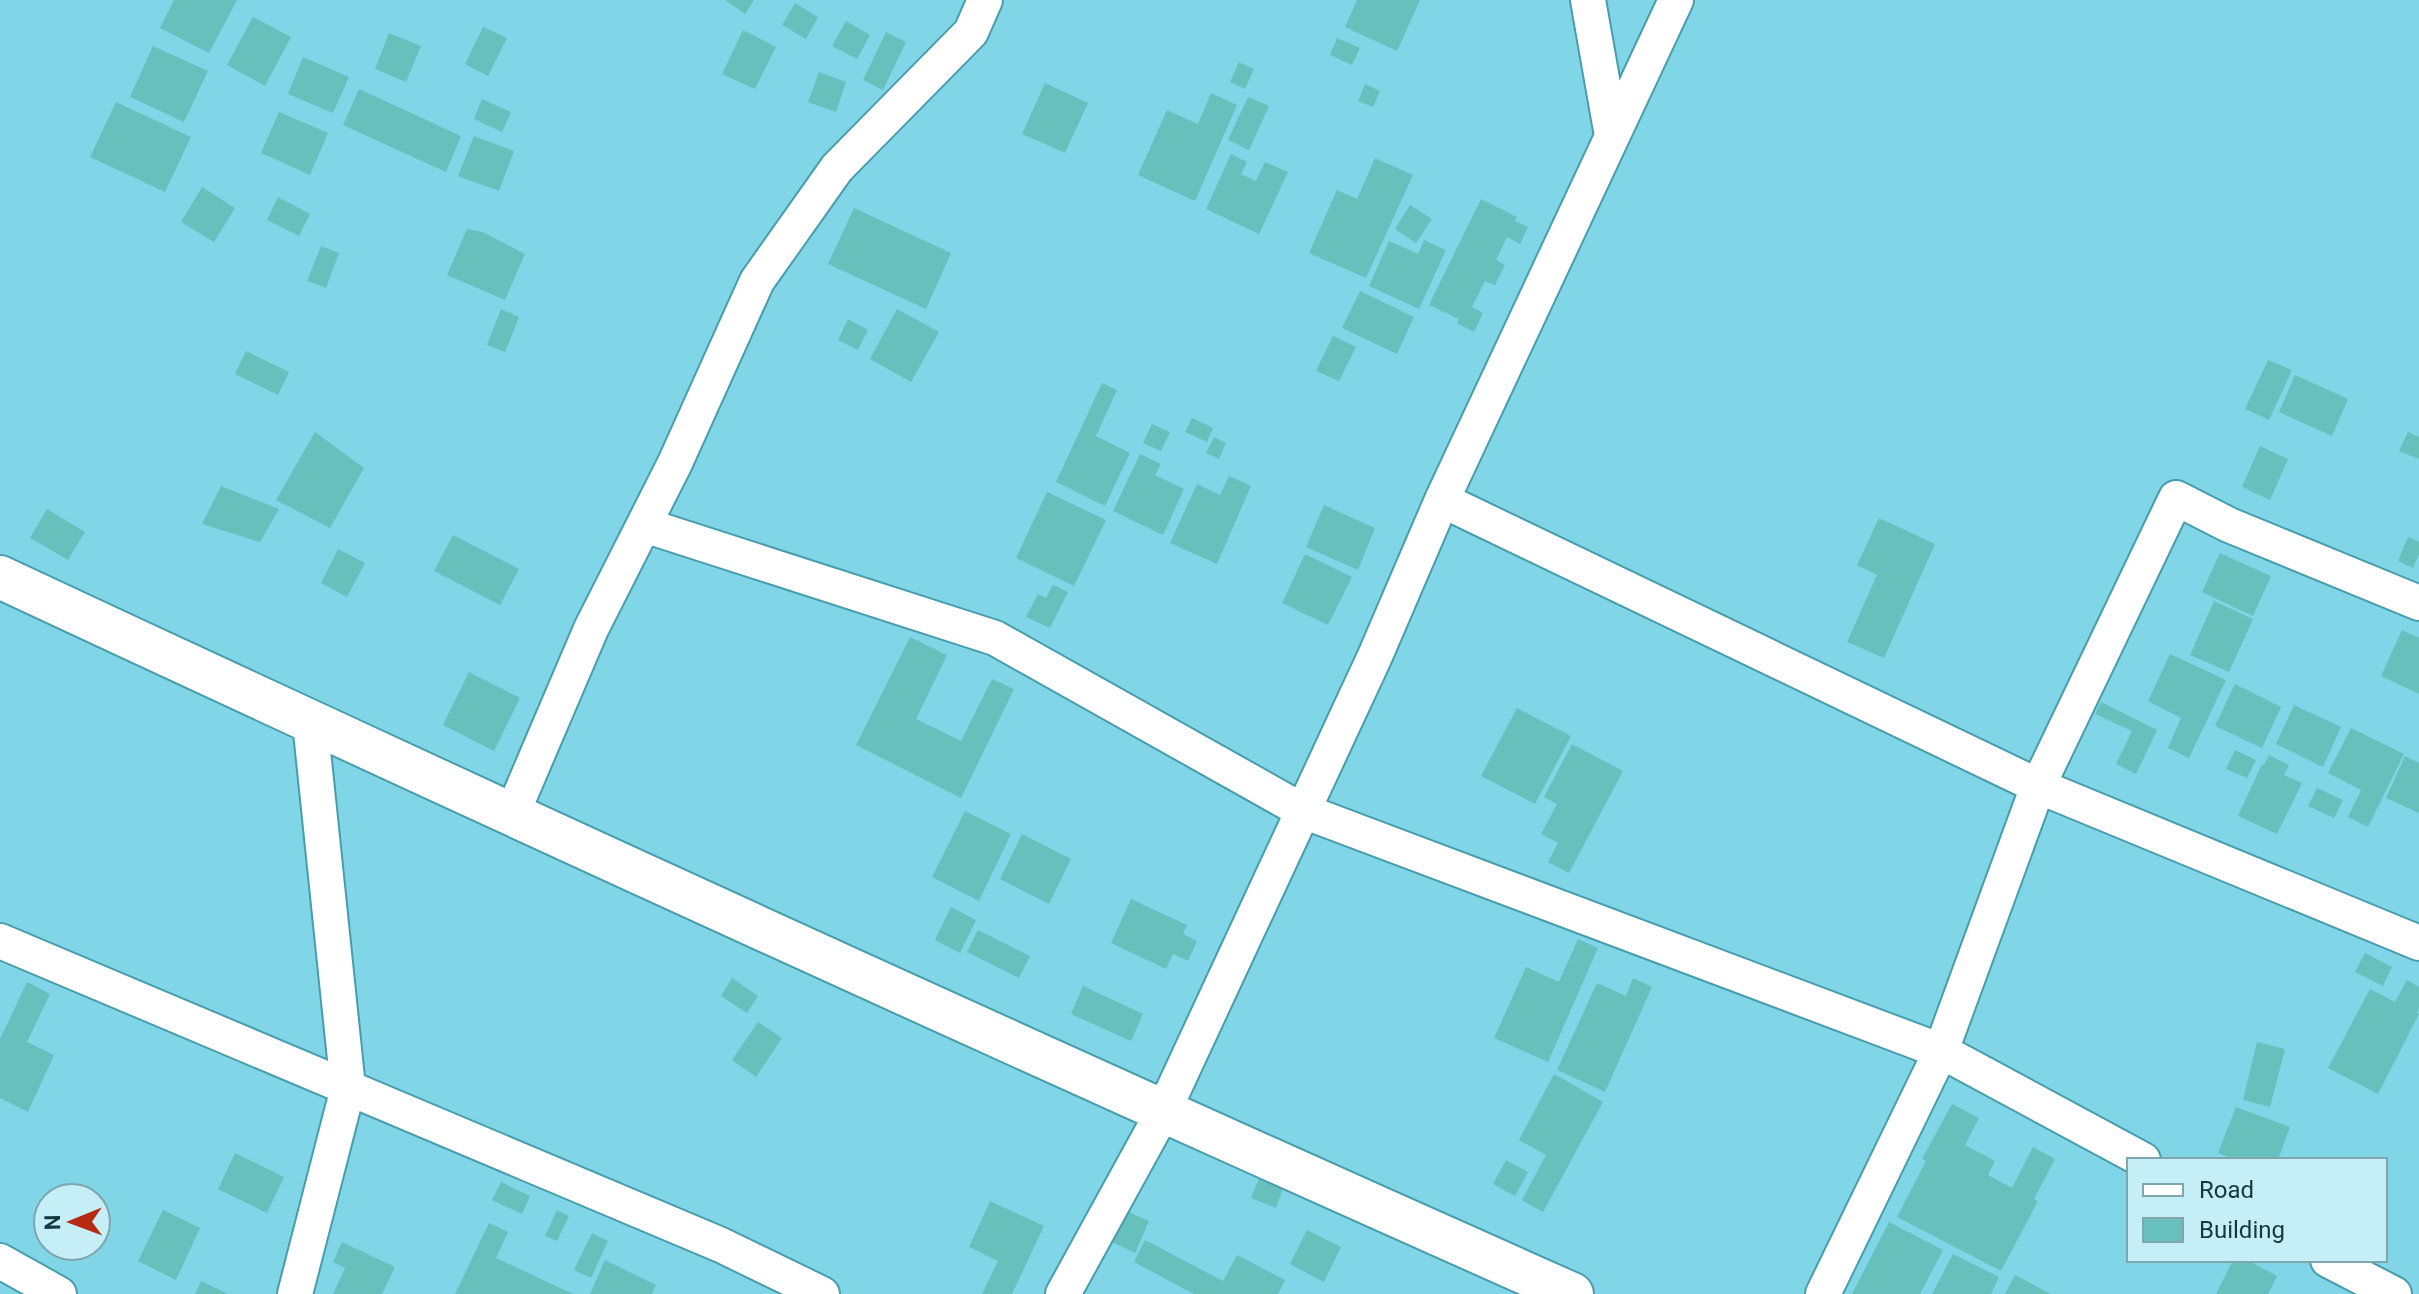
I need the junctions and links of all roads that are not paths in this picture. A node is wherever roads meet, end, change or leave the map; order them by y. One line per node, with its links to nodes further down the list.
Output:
1 (985, 0): 6 (street)
2 (1588, 0): 4 (street)
3 (1676, 0): 4 (street)
4 (1612, 136): 5 (street)
5 (1442, 500): 10 (street); 11 (street)
6 (644, 525): 11 (street); 12 (street)
7 (0, 577): 9 (street)
8 (2419, 603): 10 (street)
9 (310, 722): 12 (street); 16 (street)
10 (2038, 786): 14 (street); 15 (street)
11 (1303, 811): 15 (street); 17 (street)
12 (512, 814): 17 (street)
13 (0, 941): 16 (street)
14 (2419, 943)
15 (1941, 1051): 18 (street); 26 (street)
16 (348, 1088): 22 (street); 23 (street)
17 (1163, 1112): 24 (street); 25 (street)
18 (2139, 1158)
19 (0, 1261): 21 (street)
20 (2332, 1262): 27 (street)
21 (59, 1294)
22 (295, 1294)
23 (822, 1294)
24 (1063, 1294)
25 (1572, 1294)
26 (1823, 1294)
27 (2394, 1294)

